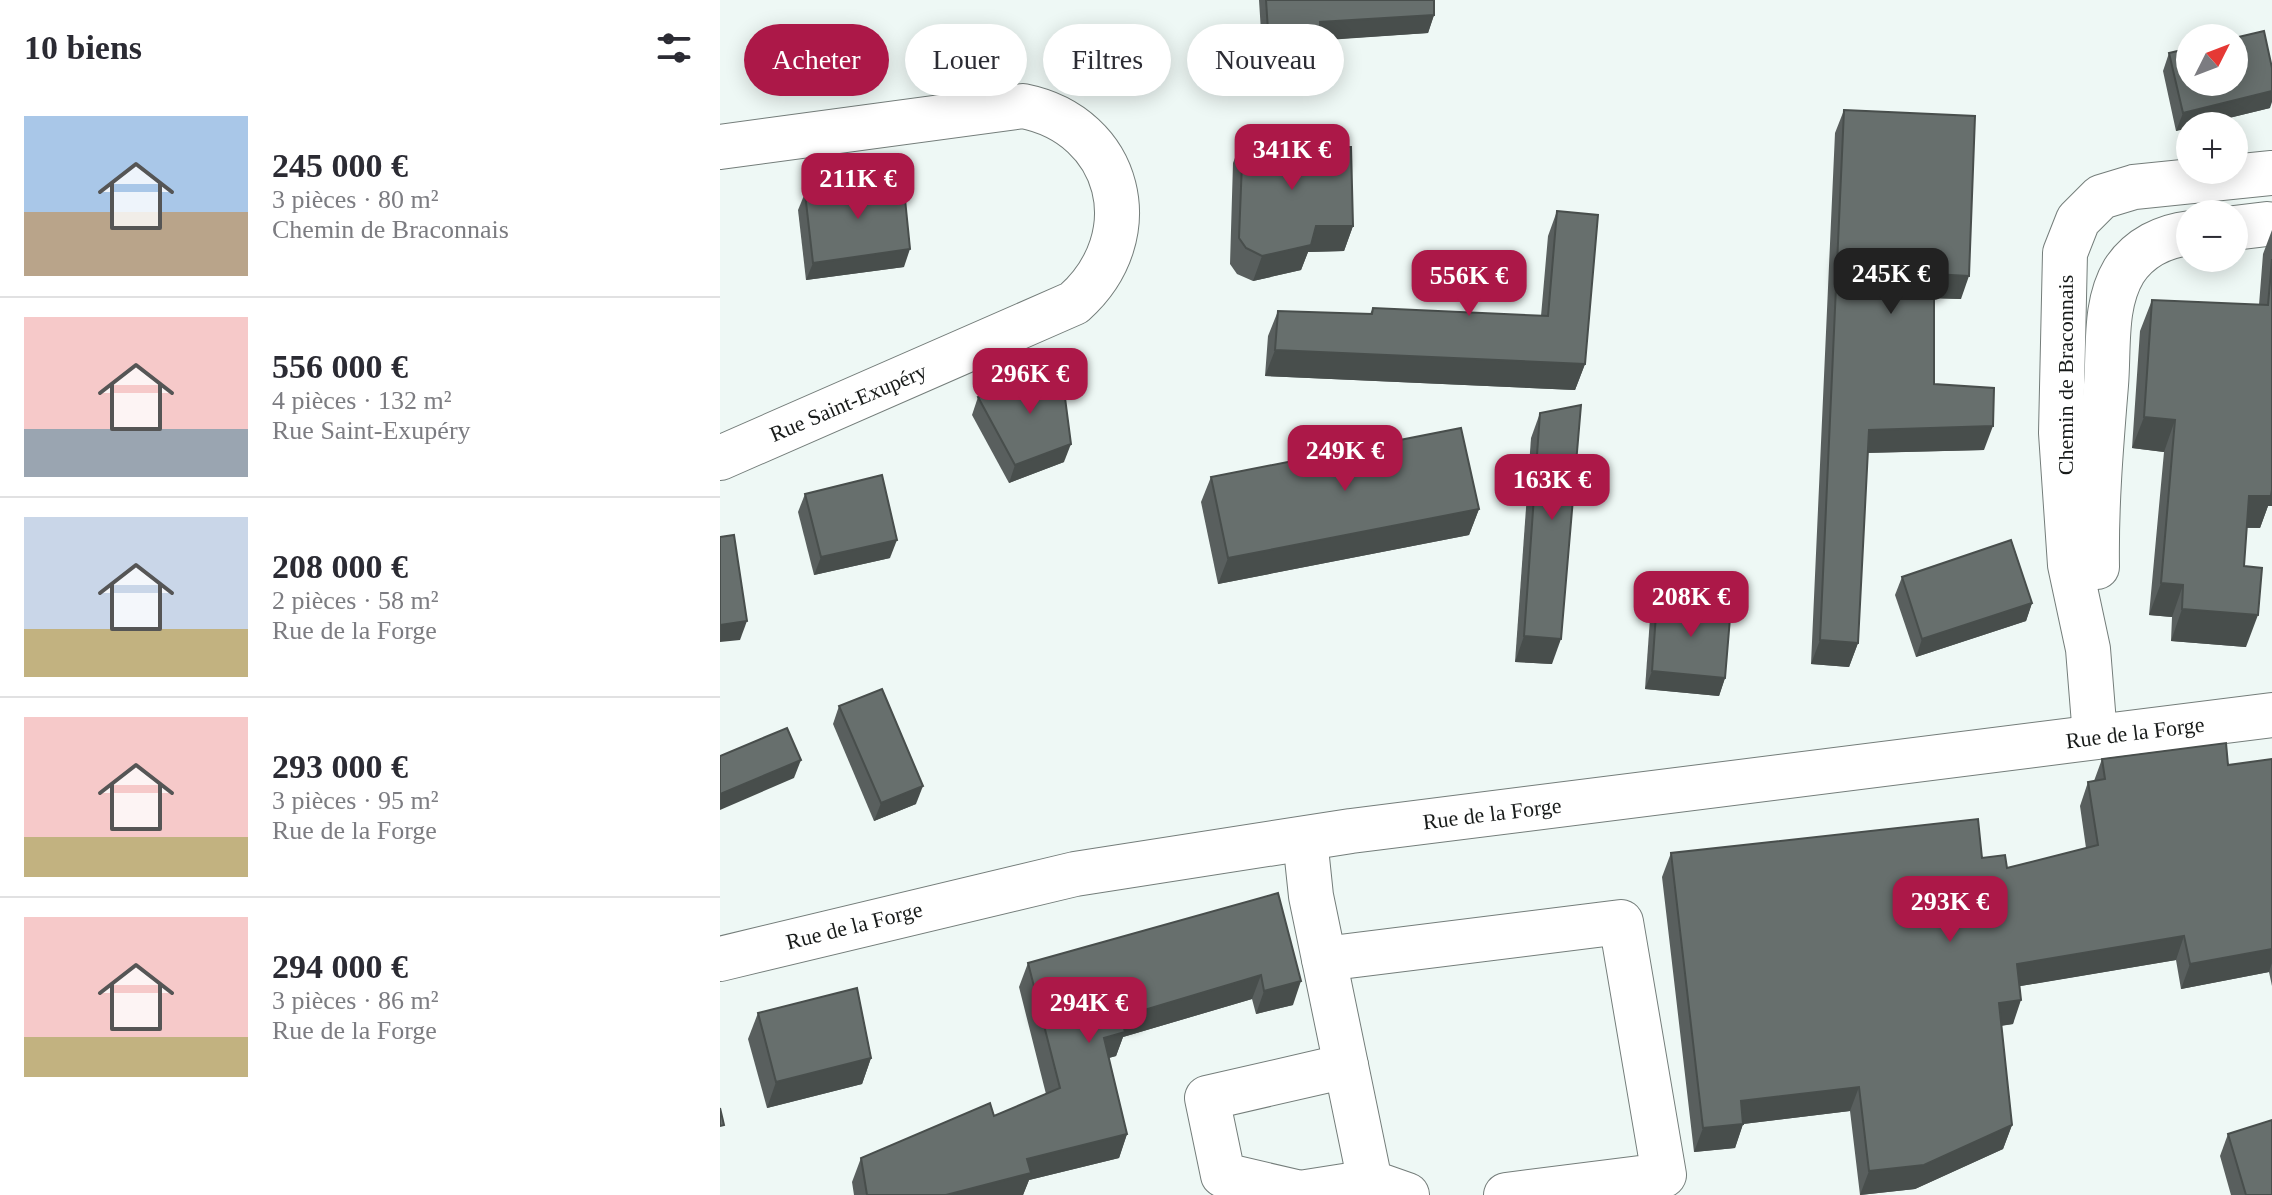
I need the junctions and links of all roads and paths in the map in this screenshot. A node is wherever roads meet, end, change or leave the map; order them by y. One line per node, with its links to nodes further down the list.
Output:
1 (720, 147): 4 (street, Rue Saint-Exupéry)
2 (2272, 173): 5 (street, Chemin de Braconnais)
3 (2176, 234): 5 (street)
4 (720, 458)
5 (2088, 649): 7 (street, Chemin de Braconnais)
6 (2272, 715): 7 (street, Rue de la Forge)
7 (2095, 736): 8 (street, Rue de la Forge)
8 (1305, 839): 9 (street, Rue de la Forge); 10 (street)
9 (720, 959)
10 (1324, 959): 11 (street); 13 (street)
11 (1346, 1066): 12 (street); 12 (street)
12 (1388, 1188)
13 (1506, 1195)

